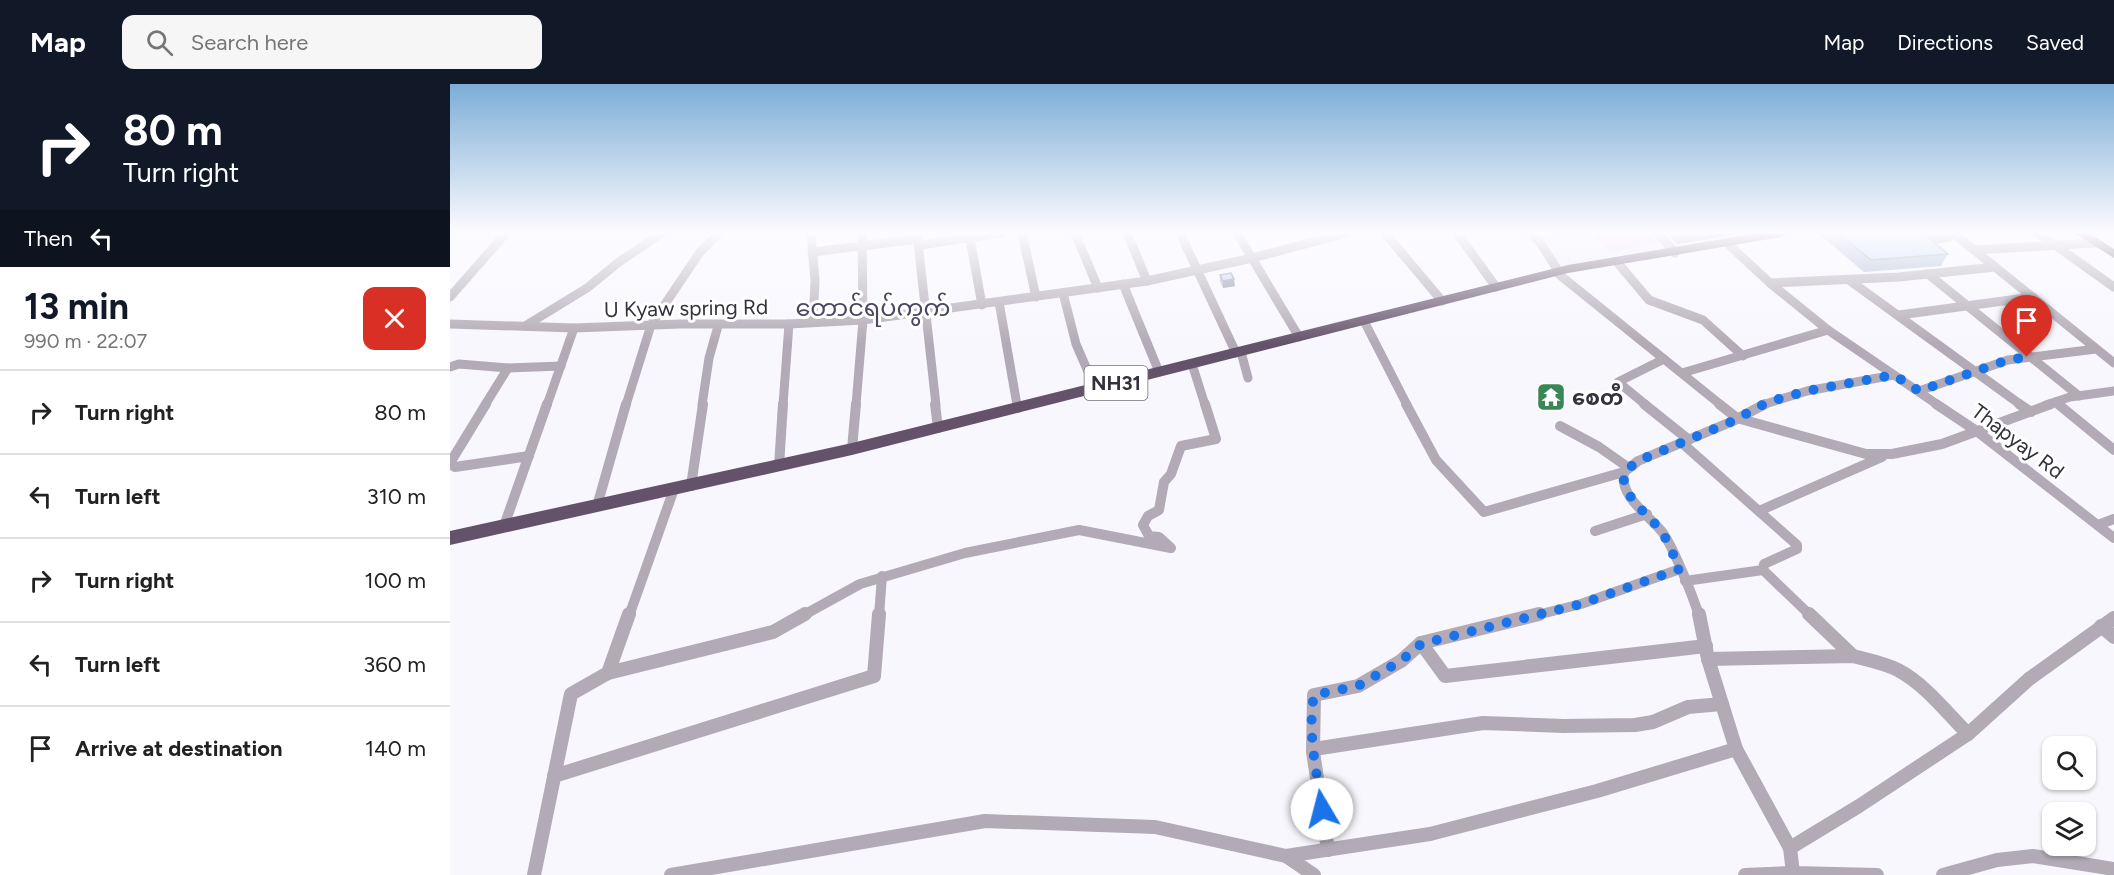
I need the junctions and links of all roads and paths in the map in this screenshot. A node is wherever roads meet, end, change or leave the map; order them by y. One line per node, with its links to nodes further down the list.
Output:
1 (474, 270): 32 (street)
2 (609, 270): 47 (street)
3 (688, 270): 46 (street)
4 (814, 270): 43 (street)
5 (862, 270): 41 (street)
6 (922, 270): 39 (street)
7 (975, 270): 37 (street)
8 (1030, 270): 33 (street)
9 (1090, 270): 29 (street)
10 (1142, 270): 25 (street)
11 (1190, 270): 25 (street, U Kyaw spring Rd)
12 (1199, 270): 53 (street)
13 (1259, 270): 51 (street)
14 (1416, 270): 35 (street)
15 (1483, 270): 30 (street)
16 (1570, 270): 22 (highway, NH31)
17 (1624, 270): 54 (street)
18 (1756, 270): 26 (street, Thapyay Rd)
19 (1967, 270): 23 (street)
20 (1999, 270): 34 (street)
21 (2090, 270): 28 (street)
22 (1558, 272): 30 (highway, NH31); 56 (street)
23 (1928, 274): 24 (street); 38 (street)
24 (1849, 280): 26 (street); 40 (street)
25 (1147, 281): 27 (street, U Kyaw spring Rd)
26 (1770, 283): 50 (street, Thapyay Rd)
27 (1123, 284): 29 (street, U Kyaw spring Rd); 62 (street)
28 (2114, 287)
29 (1098, 288): 31 (street, U Kyaw spring Rd)
30 (1496, 288): 35 (highway, NH31)
31 (1063, 293): 33 (street, U Kyaw spring Rd); 67 (street)
32 (450, 297)
33 (1036, 297): 36 (street, U Kyaw spring Rd)
34 (2033, 297): 38 (street); 52 (street)
35 (1442, 301): 42 (highway, NH31)
36 (999, 302): 37 (street, U Kyaw spring Rd); 72 (street)
37 (982, 304): 39 (street, U Kyaw spring Rd)
38 (1966, 306): 40 (street); 55 (street)
39 (927, 313): 41 (street, U Kyaw spring Rd); 76 (street)
40 (1899, 315): 63 (street)
41 (863, 320): 43 (street, U Kyaw spring Rd); 79 (street)
42 (1364, 321): 51 (highway, NH31); 85 (street)
43 (813, 322): 45 (street, U Kyaw spring Rd)
44 (450, 324): 47 (street, U Kyaw spring Rd)
45 (789, 324): 48 (street, U Kyaw spring Rd); 84 (street)
46 (651, 325): 48 (street, U Kyaw spring Rd); 49 (street, U Kyaw spring Rd); 88 (street)
47 (525, 326): 49 (street, U Kyaw spring Rd)
48 (718, 326): 86 (street)
49 (574, 328): 59 (street)
50 (1828, 330): 54 (street); 65 (street, Thapyay Rd)
51 (1299, 337): 53 (highway, NH31)
52 (2096, 349): 55 (street); 57 (street)
53 (1238, 352): 58 (highway, NH31); 66 (street)
54 (1743, 356): 64 (street)
55 (2027, 357): 63 (street); 70 (street)
56 (1664, 359): 64 (street); 78 (street)
57 (2114, 363)
58 (1192, 364): 62 (highway, NH31); 99 (street)
59 (561, 366): 61 (street); 81 (street)
60 (450, 367): 61 (street)
61 (508, 368): 83 (street)
62 (1159, 372): 67 (highway, NH31)
63 (1975, 372): 68 (street); 73 (street)
64 (1682, 373): 74 (street)
65 (1894, 375): 68 (street, Thapyay Rd); 74 (street)
66 (1248, 378)
67 (1095, 388): 72 (highway, NH31)
68 (1919, 391): 77 (street, Thapyay Rd)
69 (2114, 391): 70 (street)
70 (2079, 396): 71 (street)
71 (2056, 402): 73 (street); 80 (street)
72 (1018, 408): 76 (highway, NH31)
73 (2031, 411): 77 (street)
74 (1737, 418): 78 (street); 82 (street)
75 (1560, 426): 85 (street)
76 (938, 428): 79 (highway, NH31)
77 (1978, 432): 82 (street); 92 (street, Thapyay Rd)
78 (1685, 441): 85 (street); 89 (street)
79 (852, 449): 84 (highway, NH31)
80 (2114, 450)
81 (529, 456): 83 (street); 93 (street)
82 (1885, 456): 89 (street)
83 (450, 463)
84 (779, 466): 86 (highway, NH31)
85 (1626, 470): 90 (street)
86 (691, 486): 87 (highway, NH31)
87 (674, 489): 88 (highway, NH31); 106 (street)
88 (597, 506): 93 (highway, NH31)
89 (1759, 511): 97 (street)
90 (1647, 513): 94 (street); 98 (street)
91 (2114, 519): 92 (street)
92 (2098, 525): 96 (street, Thapyay Rd)
93 (504, 526): 95 (highway, NH31)
94 (1595, 531)
95 (450, 538)
96 (2114, 538)
97 (1762, 570): 98 (street); 105 (street)
98 (1682, 575): 103 (street); 104 (street)
99 (882, 576): 106 (street); 111 (street)
100 (2114, 618): 101 (street)
101 (2101, 626): 102 (street); 108 (street)
102 (2114, 637)
103 (1421, 644): 104 (street); 109 (street)
104 (1707, 653): 105 (street); 107 (street)
105 (1853, 656): 108 (street)
106 (608, 673): 111 (street)
107 (1722, 704): 109 (street); 110 (street)
108 (1968, 734): 112 (street)
109 (1314, 749): 113 (street)
110 (1736, 749): 112 (street); 113 (street)
111 (554, 776): 117 (street)
112 (1790, 848): 116 (street)
113 (1328, 850): 114 (street)
114 (1286, 856): 118 (street); 119 (street)
115 (2114, 869): 122 (street)
116 (1793, 873): 120 (street); 121 (street)
117 (534, 875)
118 (671, 875)
119 (1314, 875)
120 (1745, 875)
121 (1877, 875)
122 (1943, 875)

